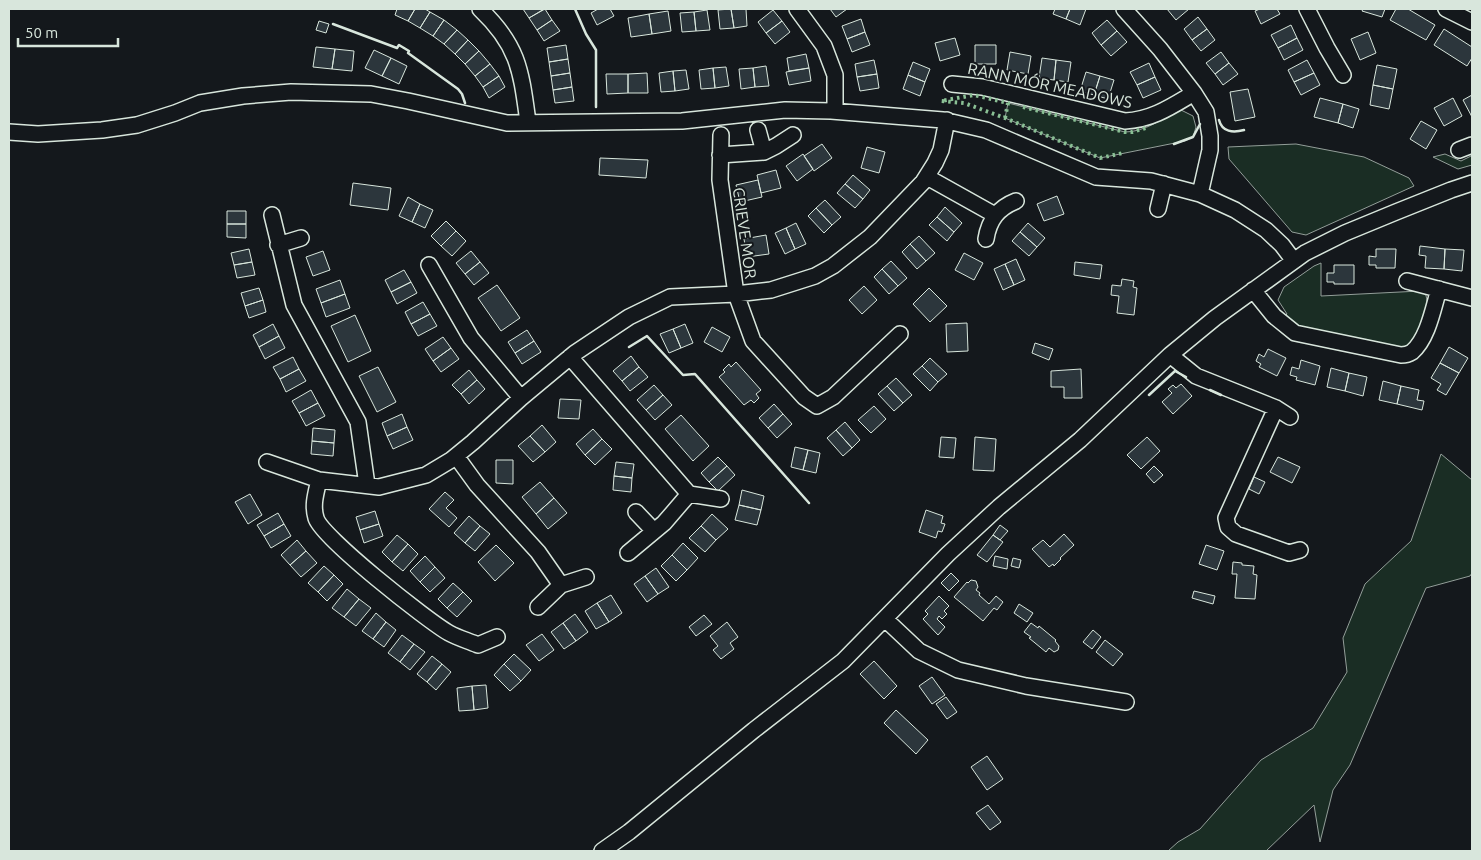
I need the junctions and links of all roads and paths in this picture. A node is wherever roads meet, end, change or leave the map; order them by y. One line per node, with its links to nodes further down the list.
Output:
1 (480, 9): 12 (street)
2 (797, 9): 10 (street)
3 (1124, 9): 9 (street)
4 (1307, 9): 7 (street)
5 (1446, 9): 6 (street)
6 (1472, 22)
7 (1343, 75)
8 (952, 84): 9 (street, RANN MÓR MEADOWS)
9 (1194, 93): 22 (street)
10 (835, 111): 11 (street); 12 (street)
11 (947, 120): 19 (street, CRIEVE MOR); 21 (street)
12 (528, 122): 14 (street)
13 (758, 130): 17 (street)
14 (9, 132)
15 (721, 135): 18 (street, CRIEVE MOR)
16 (792, 135): 17 (street)
17 (764, 152): 18 (street)
18 (720, 155): 35 (street, CRIEVE MOR)
19 (927, 177): 26 (street); 35 (street, CRIEVE MOR)
20 (1472, 183): 30 (street)
21 (1164, 184): 22 (street); 24 (street)
22 (1200, 194): 30 (street)
23 (1016, 201): 26 (street)
24 (1158, 209)
25 (272, 215): 29 (street)
26 (995, 215): 28 (street)
27 (301, 238): 29 (street)
28 (986, 238)
29 (278, 244): 46 (street)
30 (1294, 261): 34 (street)
31 (429, 265): 40 (street)
32 (1407, 281): 33 (street)
33 (1439, 289): 34 (street); 36 (street)
34 (1253, 290): 38 (street)
35 (736, 294): 37 (street); 39 (street)
36 (1472, 298)
37 (900, 334)
38 (1170, 355): 41 (street); 56 (street)
39 (570, 357): 40 (street); 47 (street)
40 (521, 398): 43 (street)
41 (1276, 408): 42 (street); 51 (street)
42 (1290, 417)
43 (456, 456): 46 (street); 54 (street)
44 (266, 462): 45 (street)
45 (320, 480): 46 (street); 57 (street)
46 (367, 486)
47 (689, 494): 48 (street); 50 (street)
48 (721, 499)
49 (636, 512): 50 (street)
50 (654, 532): 52 (street)
51 (1300, 550)
52 (628, 553)
53 (586, 577): 54 (street)
54 (561, 585): 55 (street)
55 (538, 607)
56 (885, 619): 58 (street); 59 (street)
57 (497, 637)
58 (1126, 702)
59 (602, 851)

